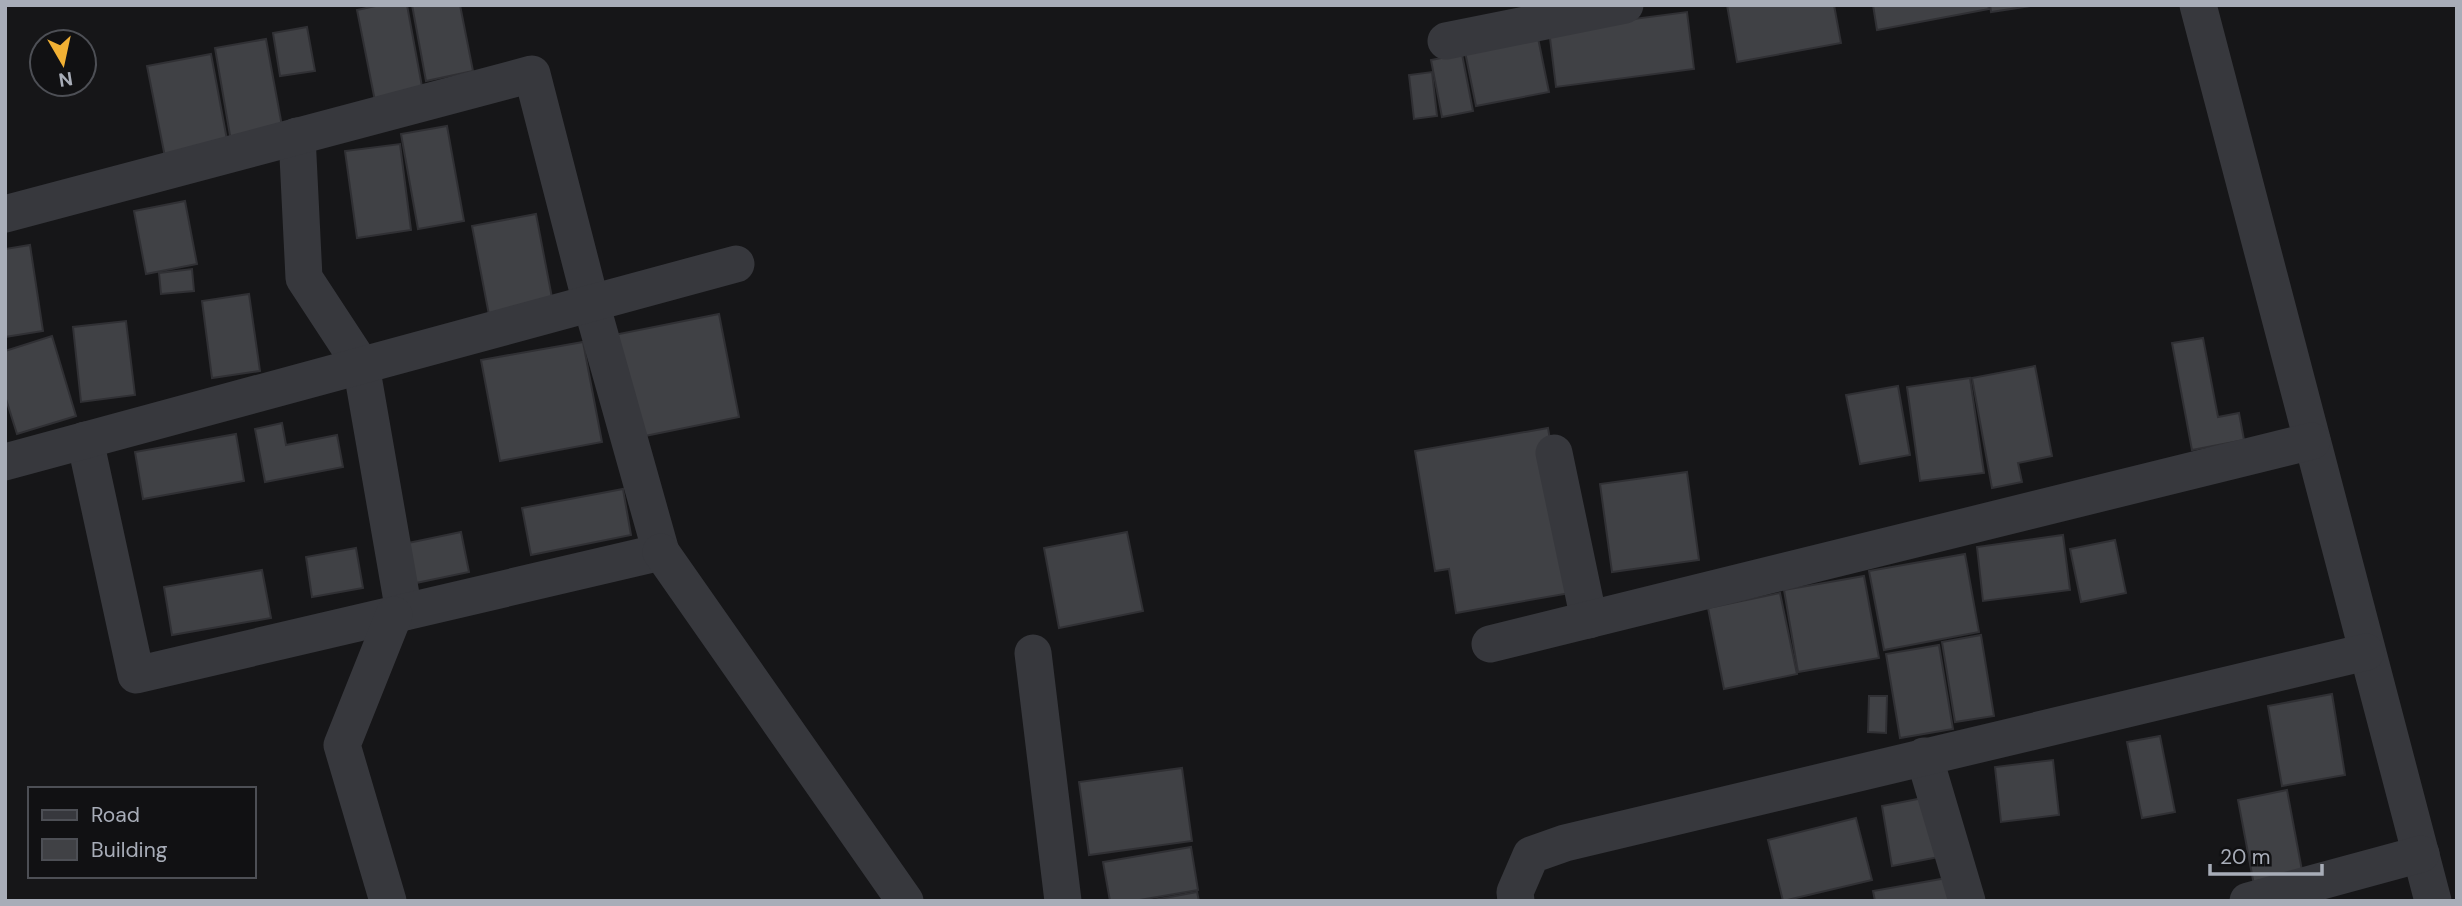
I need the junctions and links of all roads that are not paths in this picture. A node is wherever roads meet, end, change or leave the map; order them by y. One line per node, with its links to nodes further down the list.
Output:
1 (1625, 5): 3 (street)
2 (2198, 5): 10 (street)
3 (1446, 41)
4 (297, 136): 5 (street); 7 (street); 8 (street)
5 (5, 214)
6 (736, 264): 7 (street)
7 (592, 303): 8 (street); 13 (street)
8 (361, 365): 9 (street); 14 (street)
9 (85, 440): 12 (street); 14 (street)
10 (2312, 441): 15 (street); 17 (street)
11 (1554, 453): 15 (street)
12 (5, 462)
13 (661, 552): 14 (street); 22 (street)
14 (399, 614): 21 (street)
15 (1589, 620): 16 (street)
16 (1490, 645)
17 (2366, 652): 19 (street); 20 (street)
18 (1033, 653): 23 (street)
19 (1924, 756): 24 (street); 25 (street)
20 (2421, 854): 26 (street); 27 (street)
21 (388, 901)
22 (905, 901)
23 (1063, 901)
24 (1516, 901)
25 (1967, 901)
26 (2248, 901)
27 (2433, 901)

